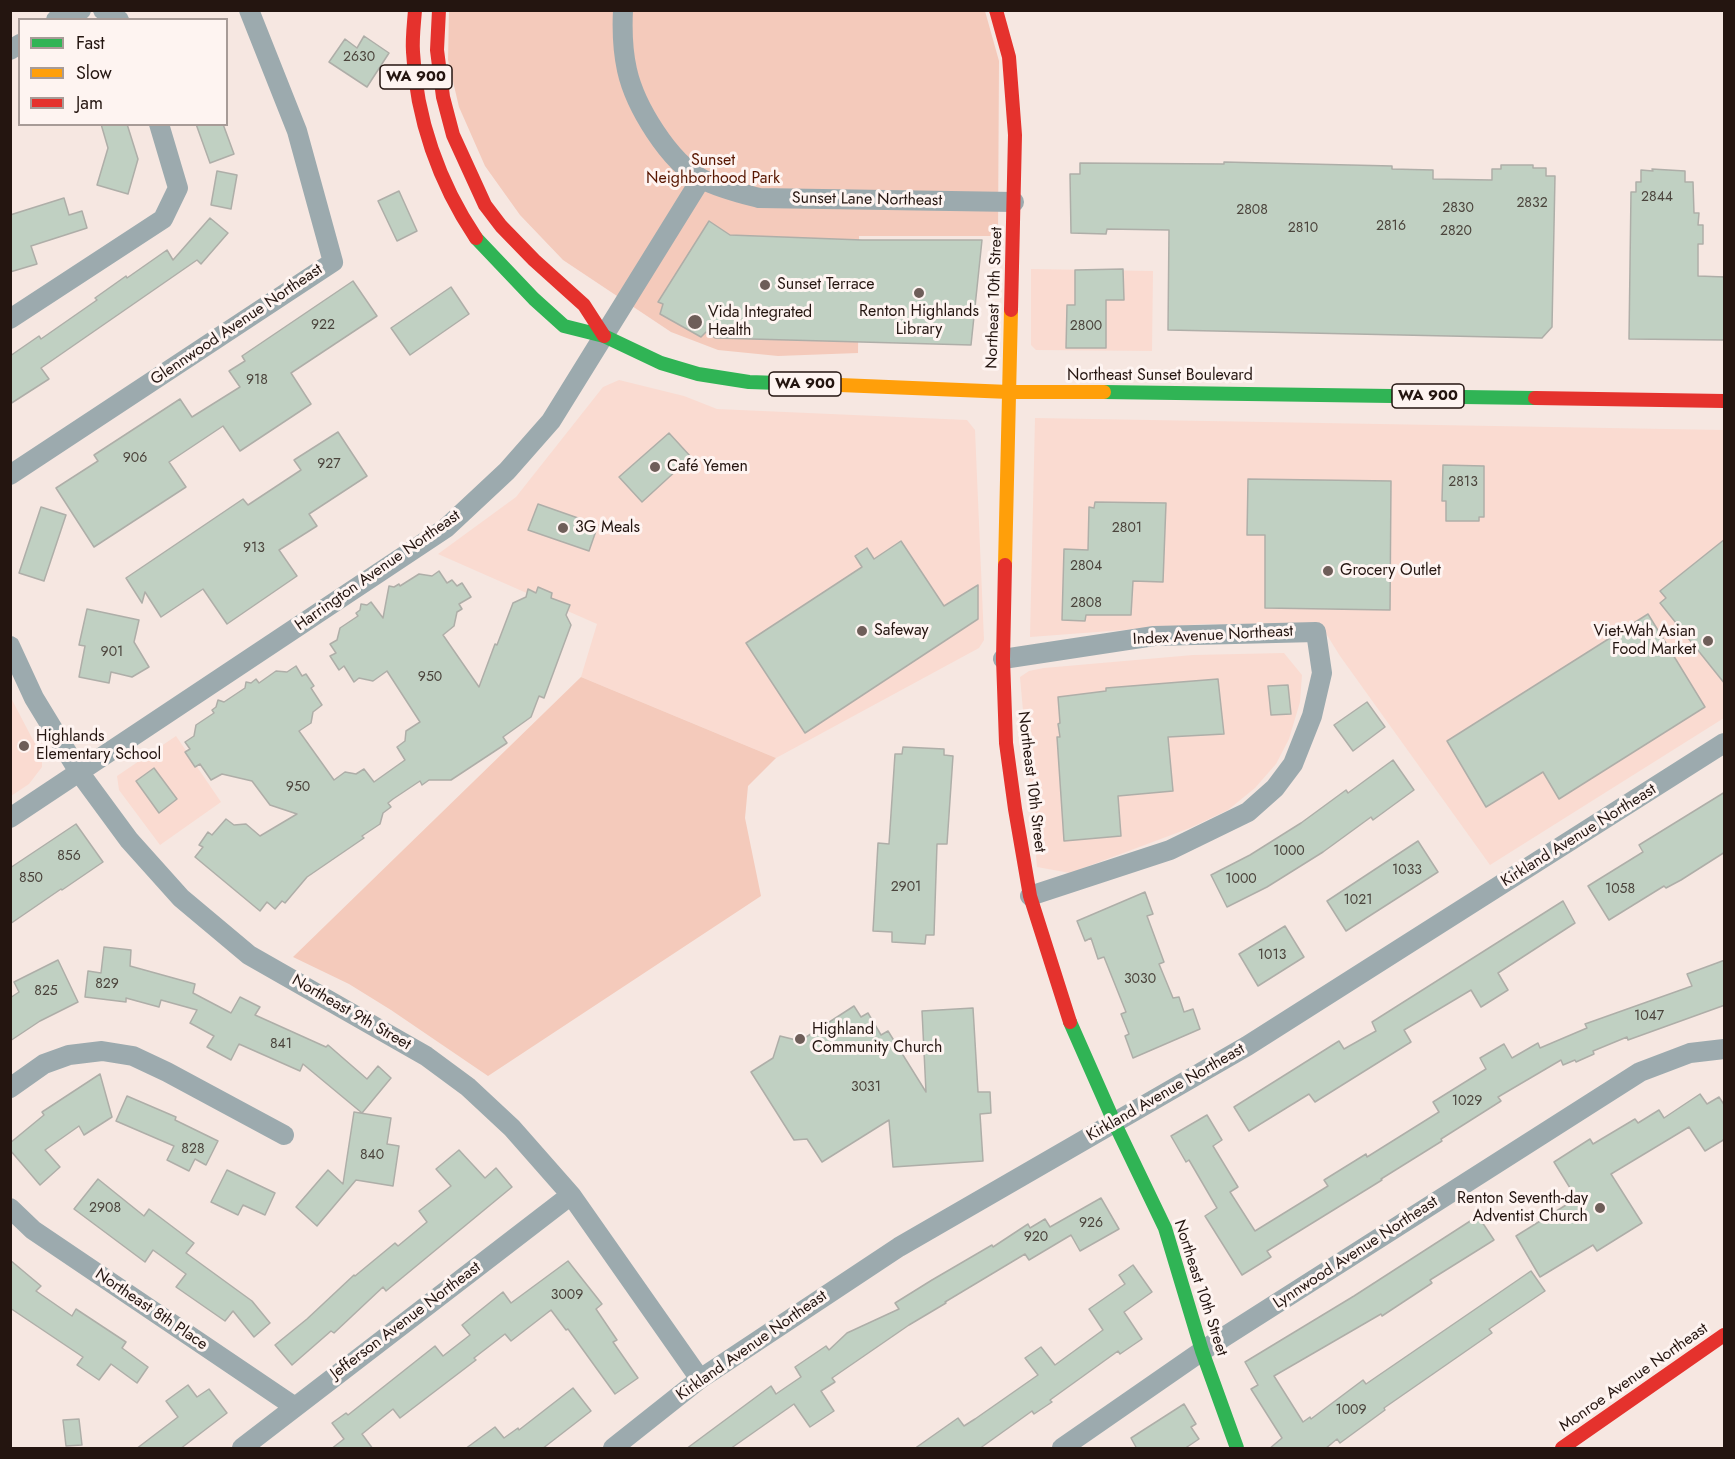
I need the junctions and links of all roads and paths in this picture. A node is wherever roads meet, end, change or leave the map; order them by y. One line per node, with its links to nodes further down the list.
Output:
1 (81, 10): 8 (street)
2 (103, 10): 9 (street)
3 (249, 10): 19 (street, Glennwood Avenue Northeast)
4 (415, 10): 11 (main road, Northeast Sunset Boulevard / WA 900)
5 (439, 10): 14 (main road, WA 900)
6 (623, 10): 12 (street, Sunset Lane Northeast)
7 (996, 10): 13 (main road, Northeast 10th Street)
8 (59, 18)
9 (116, 18)
10 (160, 126): 15 (street)
11 (430, 143): 14 (main road); 16 (main road, Northeast Sunset Boulevard / WA 900)
12 (701, 179): 13 (street, Sunset Lane Northeast); 16 (street, Harrington Avenue Northeast)
13 (1014, 202): 17 (main road, Northeast 10th Street)
14 (485, 205): 16 (main road, WA 900)
15 (10, 319)
16 (604, 336): 17 (main road, Northeast Sunset Boulevard / WA 900); 23 (street, Harrington Avenue Northeast)
17 (1009, 392): 18 (main road, Northeast Sunset Boulevard / WA 900); 21 (main road, Northeast 10th Street)
18 (1725, 400)
19 (10, 475)
20 (10, 646): 23 (street, Northeast 9th Street)
21 (1004, 659): 25 (main road, Northeast 10th Street); 25 (street, Index Avenue Northeast)
22 (1725, 743): 28 (street, Kirkland Avenue Northeast)
23 (79, 772): 24 (street, Harrington Avenue Northeast); 30 (street, Northeast 9th Street)
24 (10, 818)
25 (1030, 896): 28 (main road, Northeast 10th Street)
26 (1725, 1049): 33 (street, Lynnwood Avenue Northeast)
27 (10, 1088): 29 (street)
28 (1115, 1124): 33 (main road, Northeast 10th Street); 34 (street, Kirkland Avenue Northeast)
29 (284, 1135)
30 (571, 1195): 34 (street, Northeast 9th Street); 35 (street, Jefferson Avenue Northeast)
31 (10, 1208): 35 (street, Northeast 8th Place)
32 (1725, 1335): 40 (main road, Monroe Avenue Northeast)
33 (1203, 1351): 38 (street, Lynnwood Avenue Northeast); 39 (main road, Northeast 10th Street)
34 (700, 1379): 37 (street, Kirkland Avenue Northeast)
35 (295, 1407): 36 (street, Jefferson Avenue Northeast)
36 (242, 1449)
37 (613, 1449)
38 (1062, 1449)
39 (1237, 1449)
40 (1562, 1449)

